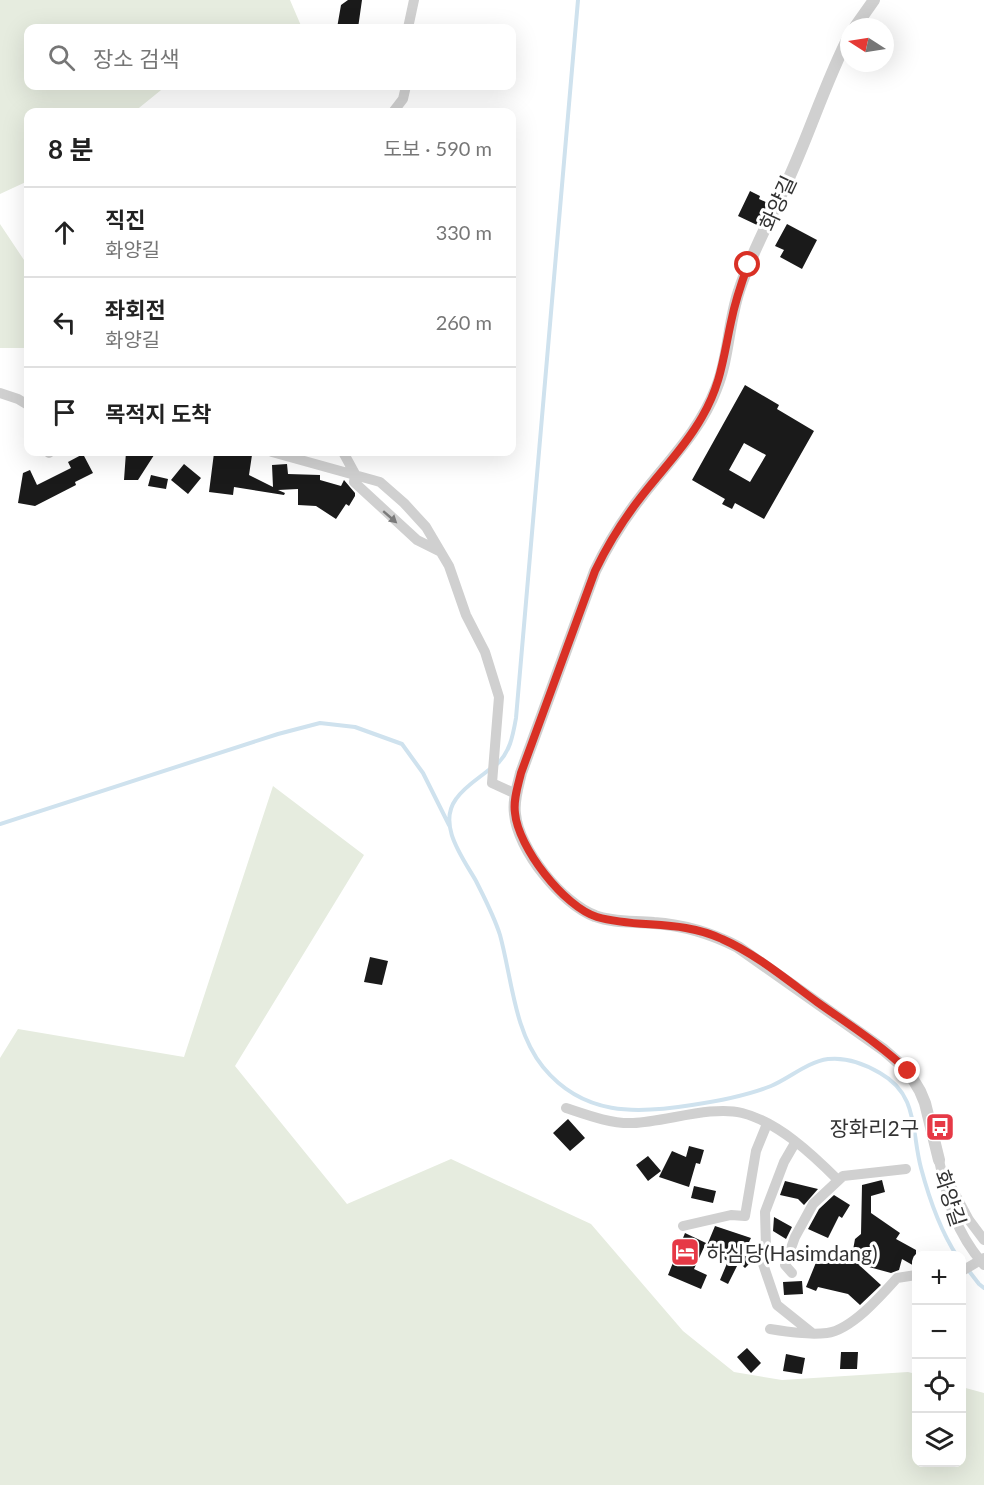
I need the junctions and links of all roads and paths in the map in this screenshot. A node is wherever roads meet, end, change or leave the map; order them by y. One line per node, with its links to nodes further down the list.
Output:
1 (414, 0): 4 (street)
2 (873, 0): 3 (street)
3 (861, 18)
4 (409, 24)
5 (840, 57): 14 (street, 화양길)
6 (405, 90): 7 (street)
7 (396, 108)
8 (0, 393): 9 (street)
9 (24, 403)
10 (287, 456): 12 (street)
11 (345, 456): 12 (street)
12 (355, 474): 13 (street); 13 (street, one-way to 13)
13 (439, 551): 14 (street)
14 (516, 794): 18 (street, 화양길)
15 (566, 1108): 16 (street)
16 (767, 1124): 17 (street); 21 (street)
17 (795, 1143): 20 (street); 28 (street)
18 (939, 1160): 22 (street, 화양길); 23 (street, 화양길)
19 (906, 1169): 20 (street)
20 (838, 1180): 25 (street)
21 (683, 1226)
22 (984, 1240)
23 (981, 1262): 24 (street)
24 (966, 1269)
25 (792, 1273)
26 (912, 1276): 28 (street)
27 (770, 1329): 28 (street)
28 (812, 1333)

